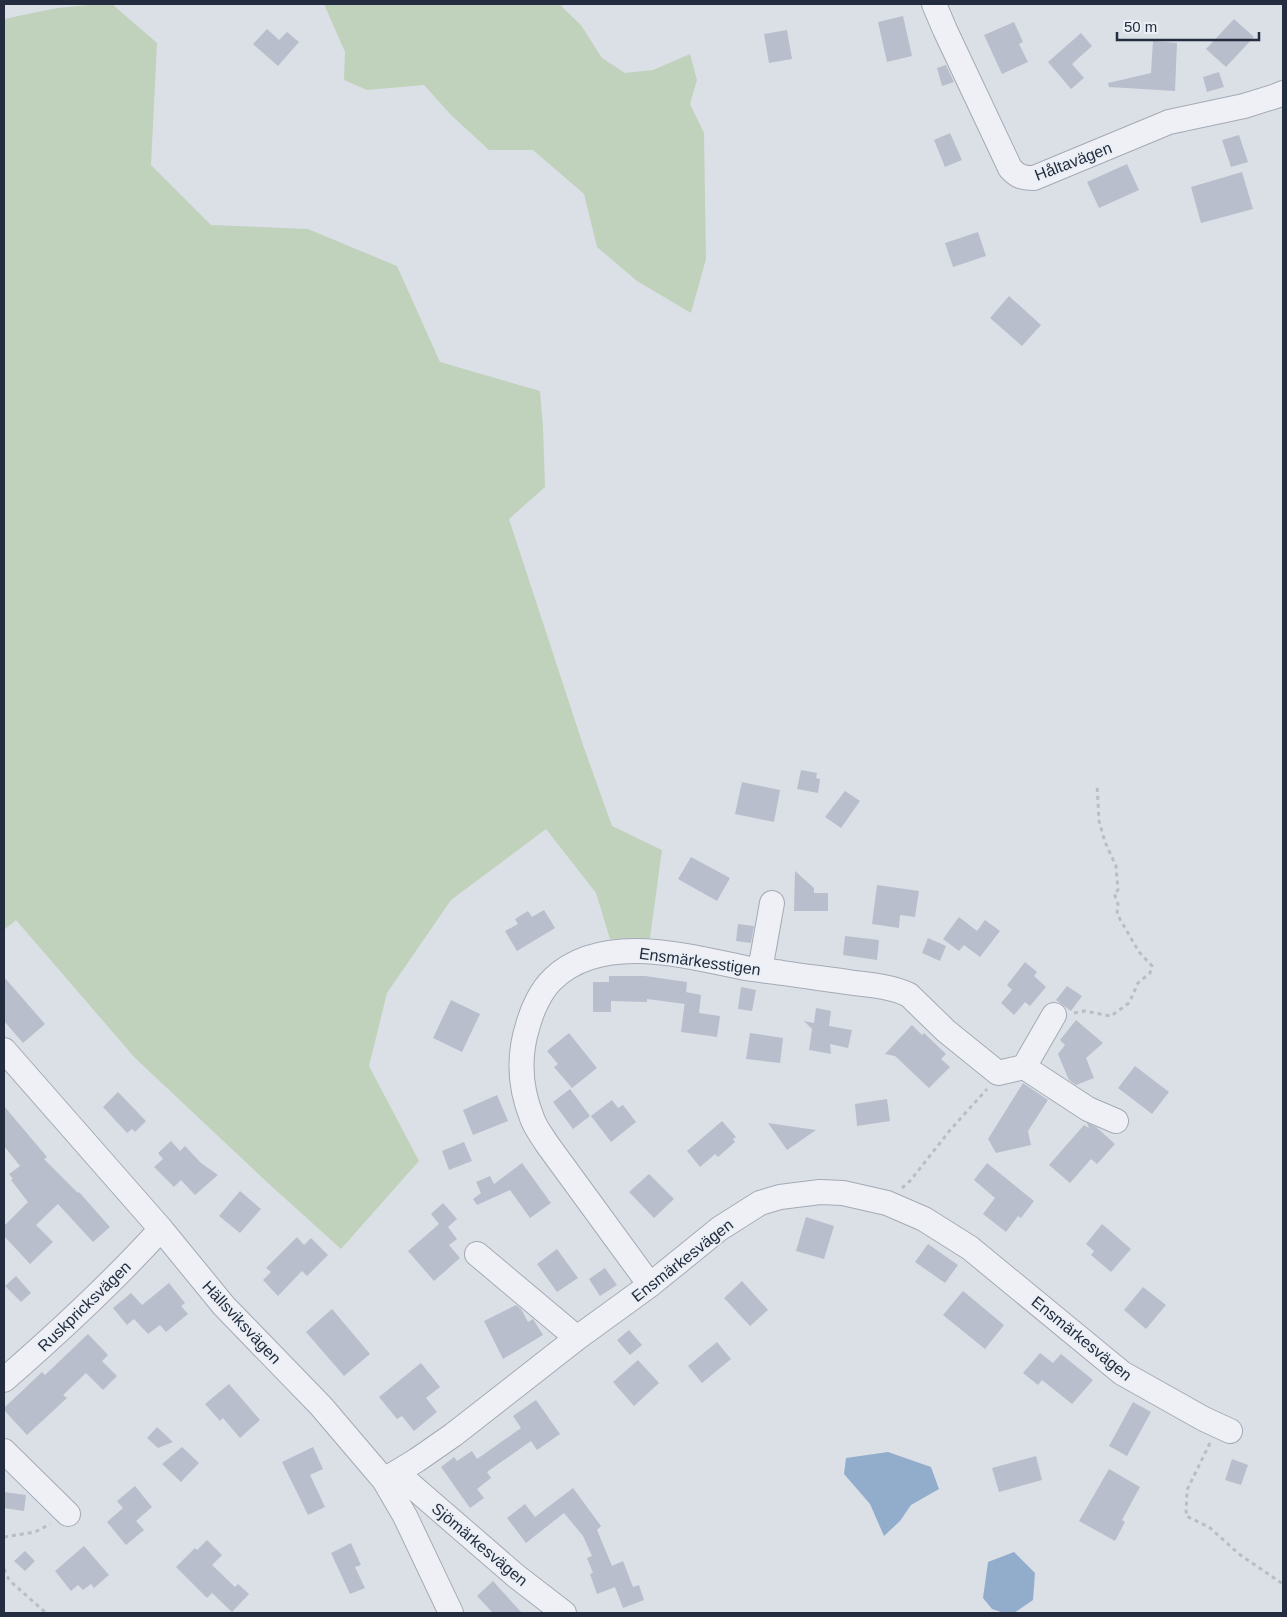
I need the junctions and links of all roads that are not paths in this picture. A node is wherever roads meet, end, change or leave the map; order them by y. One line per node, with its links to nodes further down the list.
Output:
1 (934, 4): 2 (street, Håltavägen)
2 (1283, 93)
3 (772, 903): 4 (street)
4 (760, 970): 7 (street, Ensmärkesstigen); 11 (street, Ensmärkesstigen)
5 (1054, 1015): 7 (street)
6 (4, 1050): 9 (street, Hällsviksvägen)
7 (1024, 1067): 8 (street)
8 (1116, 1122)
9 (161, 1229): 13 (street, Ruskpricksvägen); 16 (street, Hällsviksvägen)
10 (477, 1254): 12 (street)
11 (650, 1285): 12 (street, Ensmärkesvägen); 14 (street, Ensmärkesvägen)
12 (577, 1338): 16 (street, Ensmärkesvägen)
13 (4, 1380)
14 (1224, 1428)
15 (4, 1451): 17 (street)
16 (390, 1476): 18 (street, Hällsviksvägen); 19 (street, Sjömärkesvägen)
17 (68, 1514)
18 (451, 1613)
19 (564, 1613)

